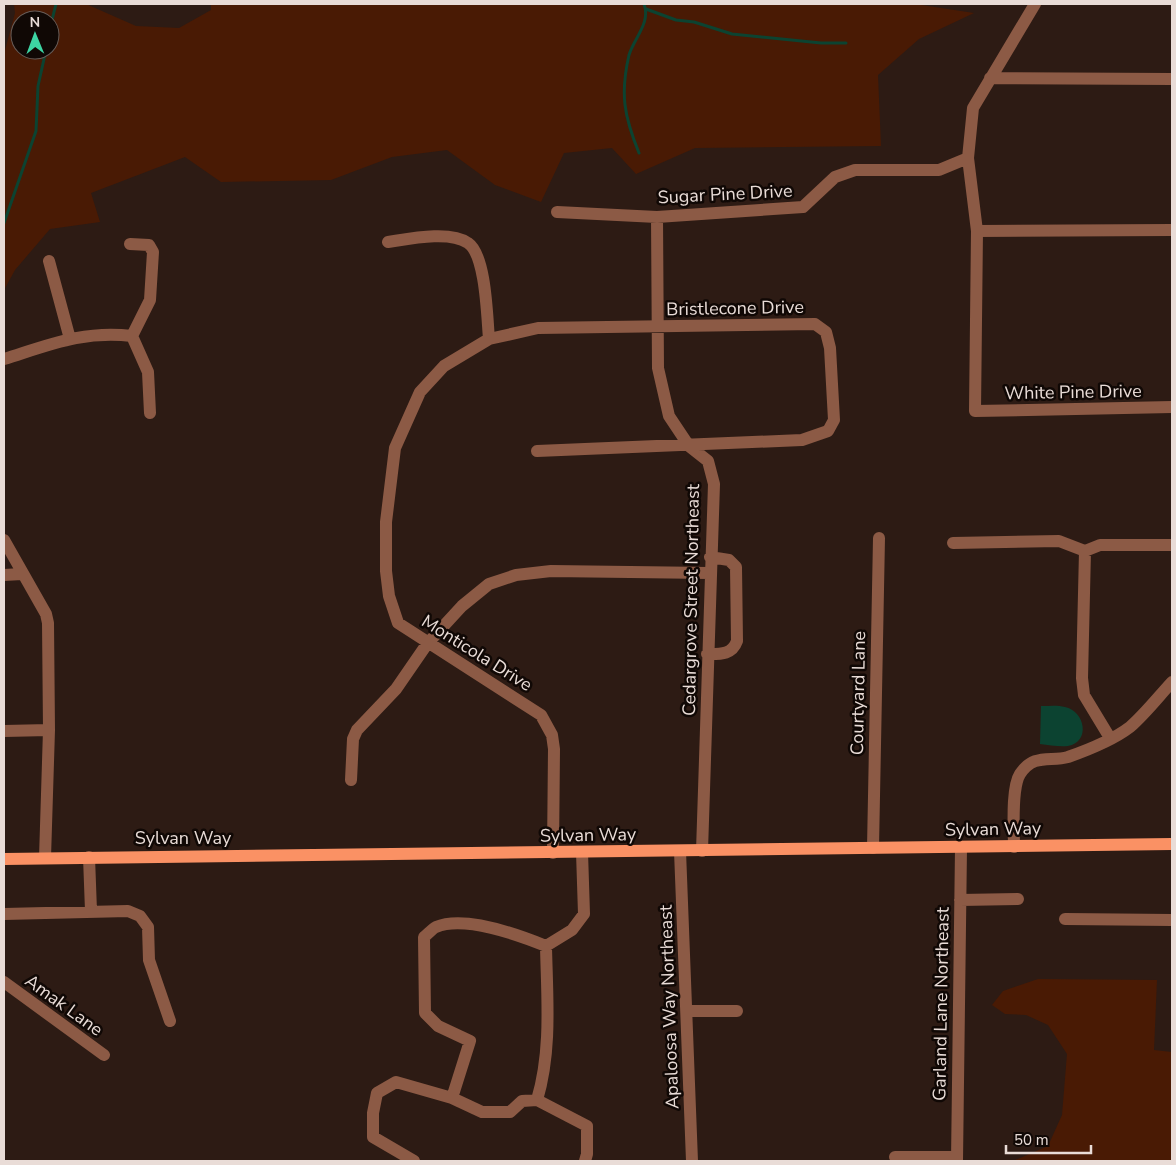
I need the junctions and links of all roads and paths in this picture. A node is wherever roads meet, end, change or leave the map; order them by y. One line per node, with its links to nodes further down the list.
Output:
1 (1035, 4): 2 (street)
2 (990, 78): 3 (street); 4 (street)
3 (1172, 79)
4 (968, 158): 6 (street, Sugar Pine Drive); 8 (street)
5 (557, 212): 6 (street, Sugar Pine Drive)
6 (657, 217): 12 (street, Cedargrove Street Northeast)
7 (1172, 230): 8 (street)
8 (977, 231): 17 (street, White Pine Drive)
9 (388, 242): 15 (street)
10 (130, 244): 13 (street)
11 (49, 261): 14 (street)
12 (658, 328): 15 (street, Bristlecone Drive); 19 (street, Cedargrove Street Northeast); 19 (street, Bristlecone Drive)
13 (132, 336): 14 (street); 18 (street)
14 (70, 339): 16 (street)
15 (489, 339): 30 (street, Monticola Drive)
16 (4, 359)
17 (1172, 407)
18 (150, 413)
19 (689, 446): 20 (street, Bristlecone Drive); 26 (street, Cedargrove Street Northeast)
20 (537, 451)
21 (879, 538): 39 (street, Courtyard Lane)
22 (4, 540): 28 (street)
23 (954, 543): 25 (street)
24 (1172, 545): 25 (street)
25 (1085, 551): 35 (street)
26 (710, 557): 27 (street, Cedargrove Street Northeast); 31 (street)
27 (709, 573): 30 (street); 31 (street, Cedargrove Street Northeast)
28 (22, 574): 29 (street); 33 (street)
29 (4, 575)
30 (427, 644): 36 (street); 44 (street, Monticola Drive)
31 (707, 654): 42 (street, Cedargrove Street Northeast)
32 (1172, 682): 35 (street)
33 (48, 730): 34 (street); 46 (street)
34 (4, 731)
35 (1110, 738): 38 (street)
36 (351, 780)
37 (1172, 844): 38 (main road, Sylvan Way)
38 (1014, 847): 40 (main road, Sylvan Way)
39 (873, 848): 40 (main road, Sylvan Way); 42 (main road, Sylvan Way)
40 (961, 848): 48 (street, Garland Lane Northeast)
41 (680, 851): 42 (main road, Sylvan Way); 43 (main road, Sylvan Way); 57 (street, Apaloosa Way Northeast)
42 (702, 851)
43 (582, 852): 44 (main road, Sylvan Way); 54 (street)
44 (553, 853): 45 (main road, Sylvan Way)
45 (89, 857): 46 (main road, Sylvan Way); 50 (street)
46 (44, 858): 47 (main road, Sylvan Way)
47 (4, 859)
48 (960, 900): 49 (street); 63 (street, Garland Lane Northeast)
49 (1018, 900)
50 (91, 911): 51 (street); 58 (street)
51 (4, 914)
52 (1065, 919): 53 (street)
53 (1172, 920)
54 (546, 946): 60 (street); 61 (street)
55 (4, 982): 59 (street, Amak Lane)
56 (737, 1010): 57 (street)
57 (688, 1011): 66 (street, Apaloosa Way Northeast)
58 (170, 1021)
59 (104, 1055)
60 (452, 1098): 61 (street); 64 (street)
61 (537, 1100): 65 (street)
62 (895, 1157): 63 (street)
63 (957, 1159)
64 (414, 1161)
65 (585, 1161)
66 (692, 1161)

